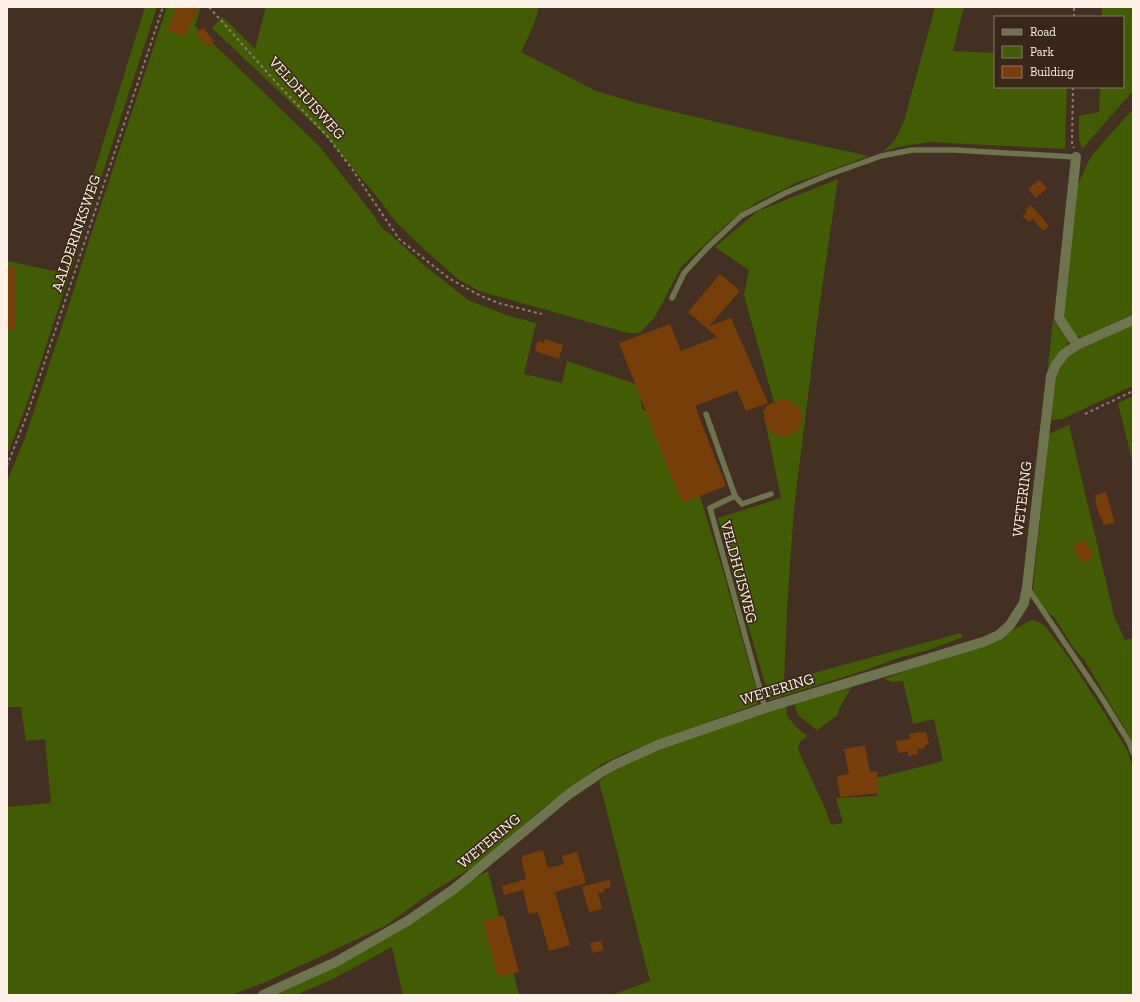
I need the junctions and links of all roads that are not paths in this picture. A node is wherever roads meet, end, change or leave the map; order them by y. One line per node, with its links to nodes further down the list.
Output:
1 (1076, 157): 2 (lane); 4 (street)
2 (672, 298)
3 (1133, 320): 4 (street, WETERING)
4 (1077, 345): 8 (street, WETERING)
5 (706, 414): 7 (lane)
6 (771, 494): 7 (lane, VELDHUISWEG)
7 (734, 496): 9 (lane, VELDHUISWEG)
8 (1027, 586): 9 (street, WETERING); 10 (lane)
9 (764, 708): 11 (street, WETERING)
10 (1133, 753)
11 (263, 995)

